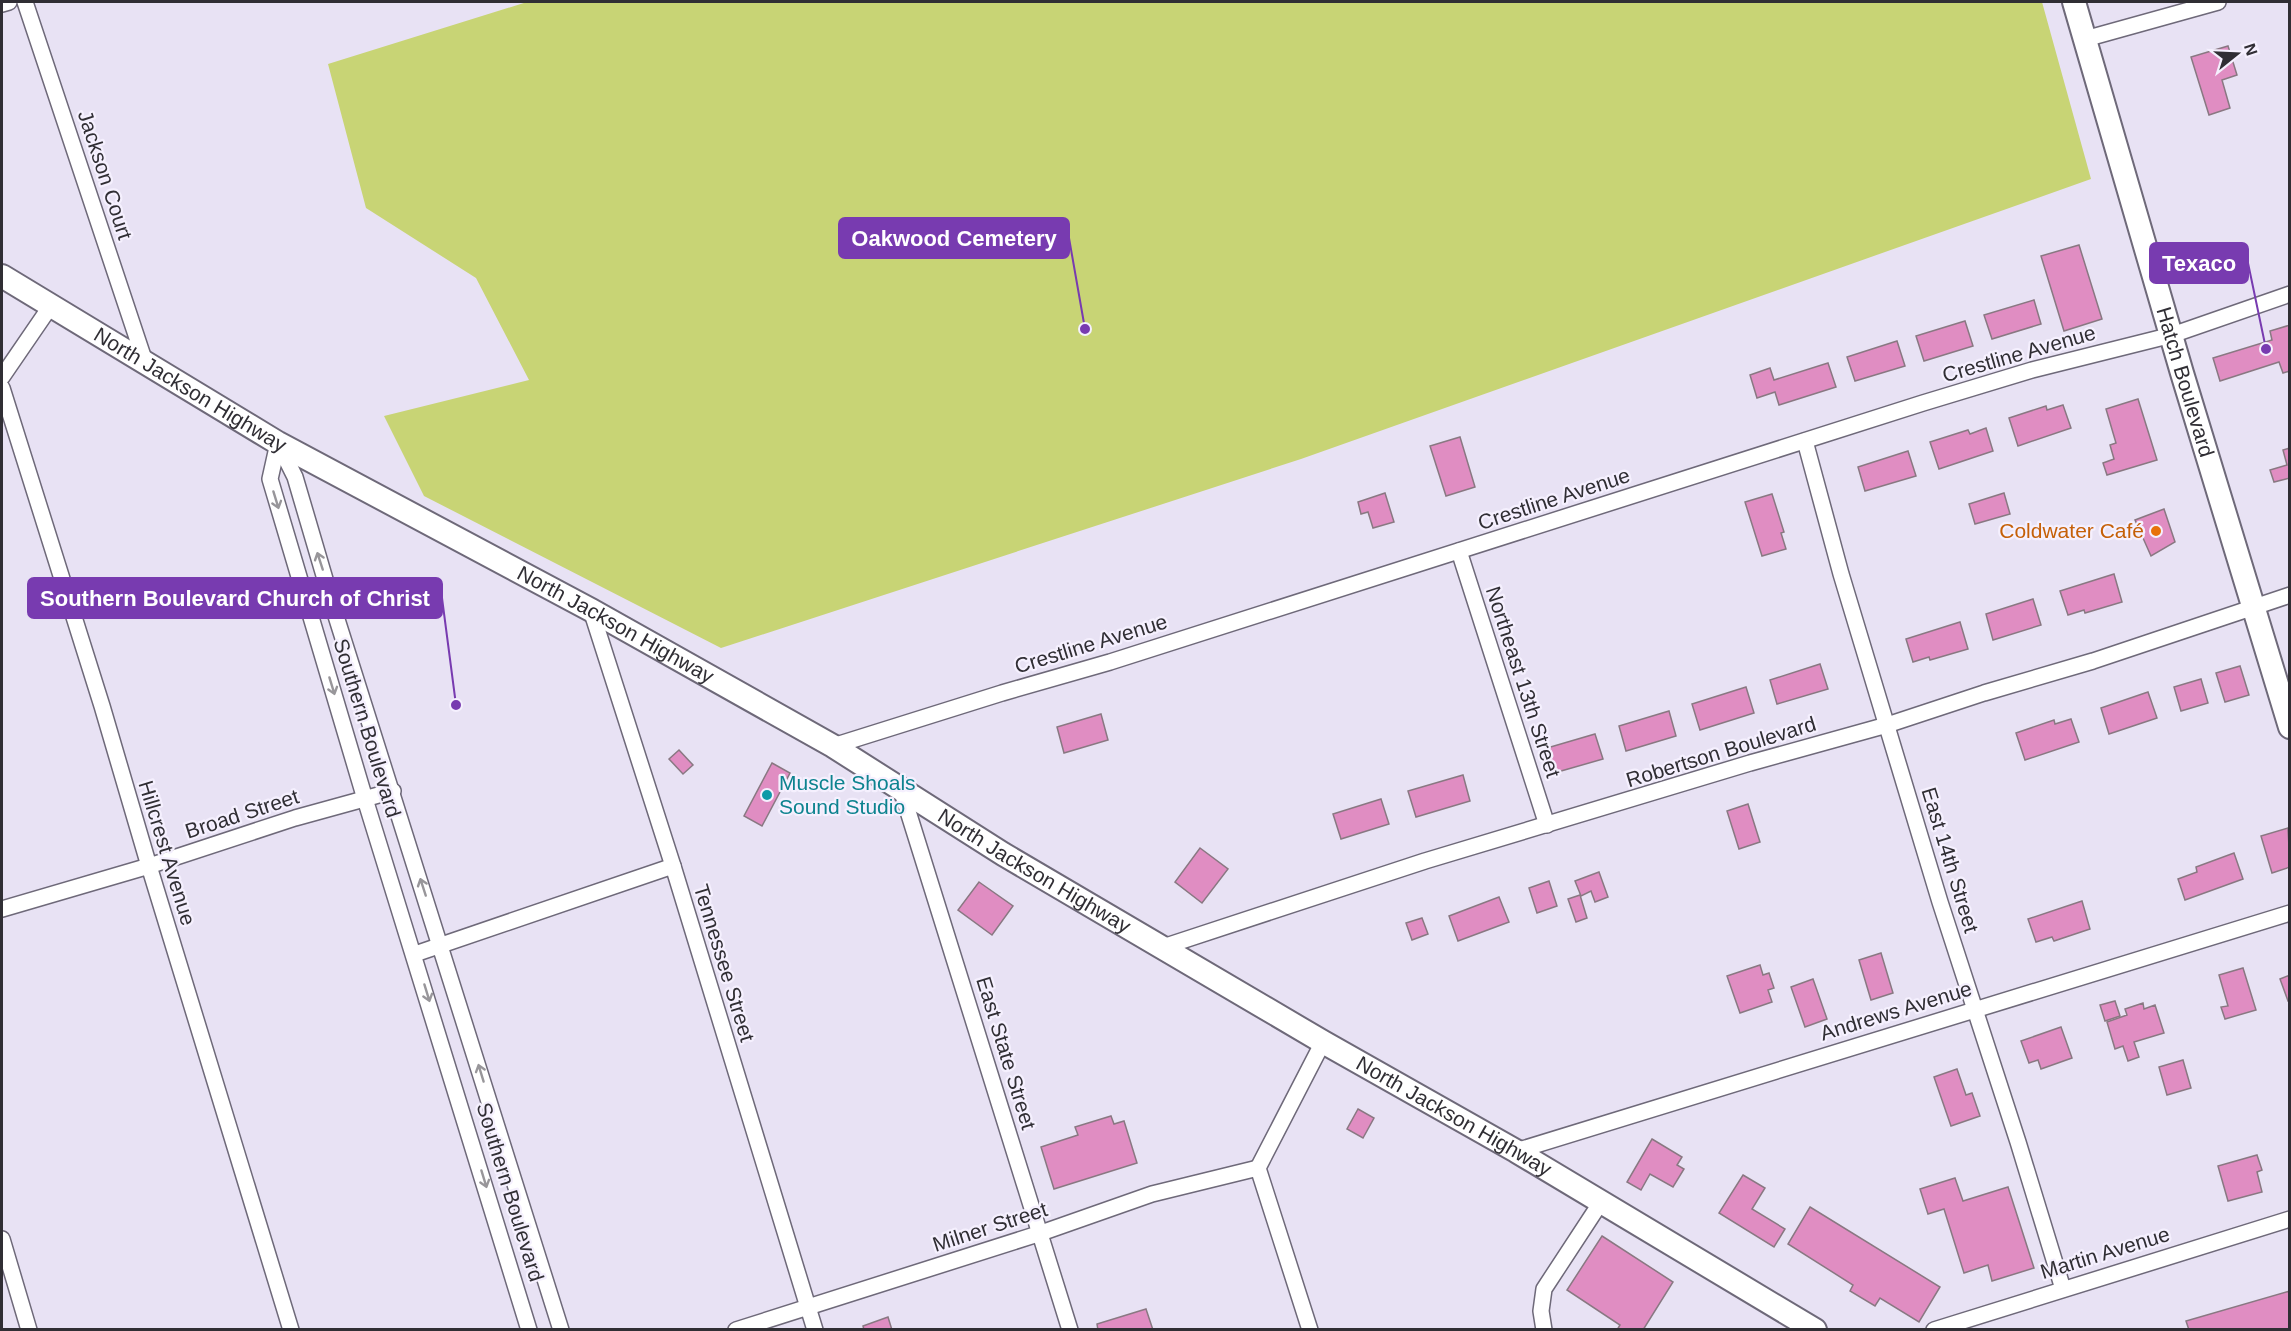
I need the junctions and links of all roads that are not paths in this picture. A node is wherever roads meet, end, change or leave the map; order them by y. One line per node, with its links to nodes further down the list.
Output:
1 (9, 2): 5 (street)
2 (25, 2): 11 (street, Jackson Court)
3 (2074, 2): 6 (main road, Hatch Boulevard)
4 (2218, 2): 6 (street)
5 (2, 4)
6 (2085, 39): 10 (main road, Hatch Boulevard)
7 (2, 276): 9 (main road, North Jackson Highway)
8 (2289, 294): 10 (street, Crestline Avenue)
9 (50, 307): 11 (main road, North Jackson Highway); 12 (street)
10 (2172, 335): 14 (street, Crestline Avenue); 18 (main road, Hatch Boulevard)
11 (145, 362): 15 (main road, North Jackson Highway)
12 (2, 377)
13 (2, 388): 27 (street, Hillcrest Avenue)
14 (1805, 441): 16 (street, Crestline Avenue); 20 (street, East 14th Street)
15 (278, 443): 19 (main road, North Jackson Highway); 24 (street, Southern Boulevard, one-way to 15); 25 (street, Southern Boulevard, one-way to 25)
16 (1459, 551): 22 (street, Crestline Avenue); 26 (street, Northeast 13th Street)
17 (2289, 595): 18 (street, Robertson Boulevard)
18 (2254, 606): 20 (street, Robertson Boulevard); 21 (main road, Hatch Boulevard)
19 (591, 610): 22 (main road, North Jackson Highway); 28 (street, Tennessee Street)
20 (1887, 725): 26 (street, Robertson Boulevard); 34 (street, East 14th Street)
21 (2289, 727)
22 (833, 746): 23 (main road, North Jackson Highway)
23 (901, 789): 32 (main road, North Jackson Highway); 40 (street, East State Street)
24 (393, 790): 25 (street, Broad Street); 31 (street, Southern Boulevard, one-way to 24)
25 (365, 799): 27 (street, Broad Street); 33 (street, Southern Boulevard)
26 (1547, 825): 32 (street, Robertson Boulevard)
27 (148, 866): 29 (street, Broad Street); 45 (street, Hillcrest Avenue)
28 (673, 866): 31 (street); 43 (street, Tennessee Street)
29 (2, 909)
30 (2289, 913): 34 (street, Andrews Avenue)
31 (441, 945): 33 (street); 47 (street, Southern Boulevard, one-way to 31)
32 (1163, 947): 35 (main road, North Jackson Highway)
33 (415, 954): 46 (street, Southern Boulevard, one-way to 46)
34 (1975, 1009): 36 (street, Andrews Avenue); 42 (street, East 14th Street)
35 (1323, 1042): 36 (main road, North Jackson Highway); 37 (street)
36 (1516, 1151): 38 (main road, North Jackson Highway)
37 (1258, 1168): 40 (street, Milner Street); 51 (street)
38 (1601, 1202): 52 (street); 53 (main road, North Jackson Highway)
39 (2289, 1219): 42 (street, Martin Avenue)
40 (1041, 1233): 43 (street, Milner Street); 50 (street, East State Street)
41 (2, 1239): 44 (street)
42 (2063, 1289): 54 (street, Martin Avenue)
43 (808, 1306): 48 (street, Milner Street); 49 (street, Tennessee Street)
44 (29, 1329)
45 (291, 1329)
46 (529, 1329)
47 (561, 1329)
48 (736, 1329)
49 (815, 1329)
50 (1070, 1329)
51 (1310, 1329)
52 (1544, 1329)
53 (1815, 1329)
54 (1934, 1329)

